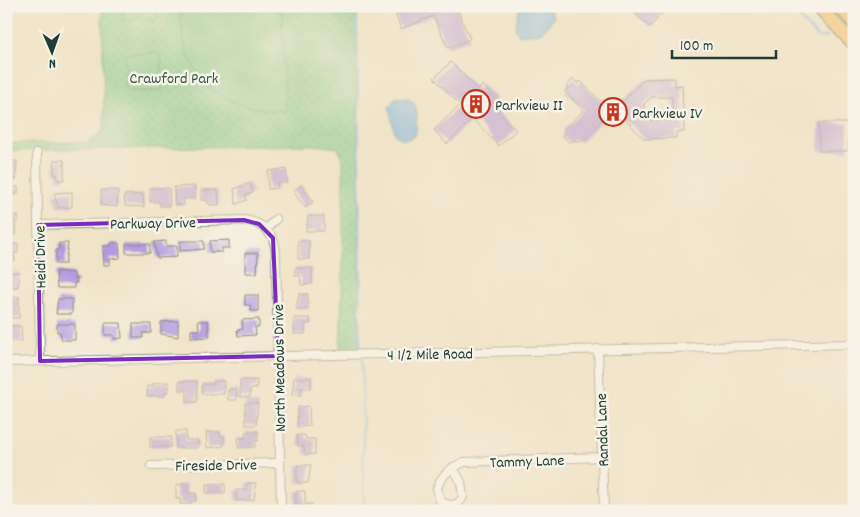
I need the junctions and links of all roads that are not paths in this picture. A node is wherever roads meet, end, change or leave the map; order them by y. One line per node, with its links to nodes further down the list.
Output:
1 (818, 6): 4 (main road)
2 (839, 6): 3 (main road)
3 (854, 22)
4 (854, 44)
5 (37, 153): 7 (street, Heidi Drive)
6 (276, 219): 8 (street)
7 (38, 225): 8 (street, Parkway Drive); 12 (street, Heidi Drive)
8 (266, 229): 11 (street, North Meadows Drive)
9 (854, 344): 10 (street, 4 1/2 Mile Road)
10 (598, 349): 11 (street, 4 1/2 Mile Road); 14 (street, Randal Lane)
11 (278, 356): 12 (street, 4 1/2 Mile Road); 15 (street, North Meadows Drive)
12 (40, 361): 13 (street, 4 1/2 Mile Road)
13 (6, 362)
14 (601, 458): 17 (street, Tammy Lane); 19 (street, Randal Lane)
15 (280, 463): 16 (street, Fireside Drive); 18 (street, North Meadows Drive)
16 (152, 466)
17 (453, 467): 17 (street)
18 (281, 511)
19 (604, 511)

